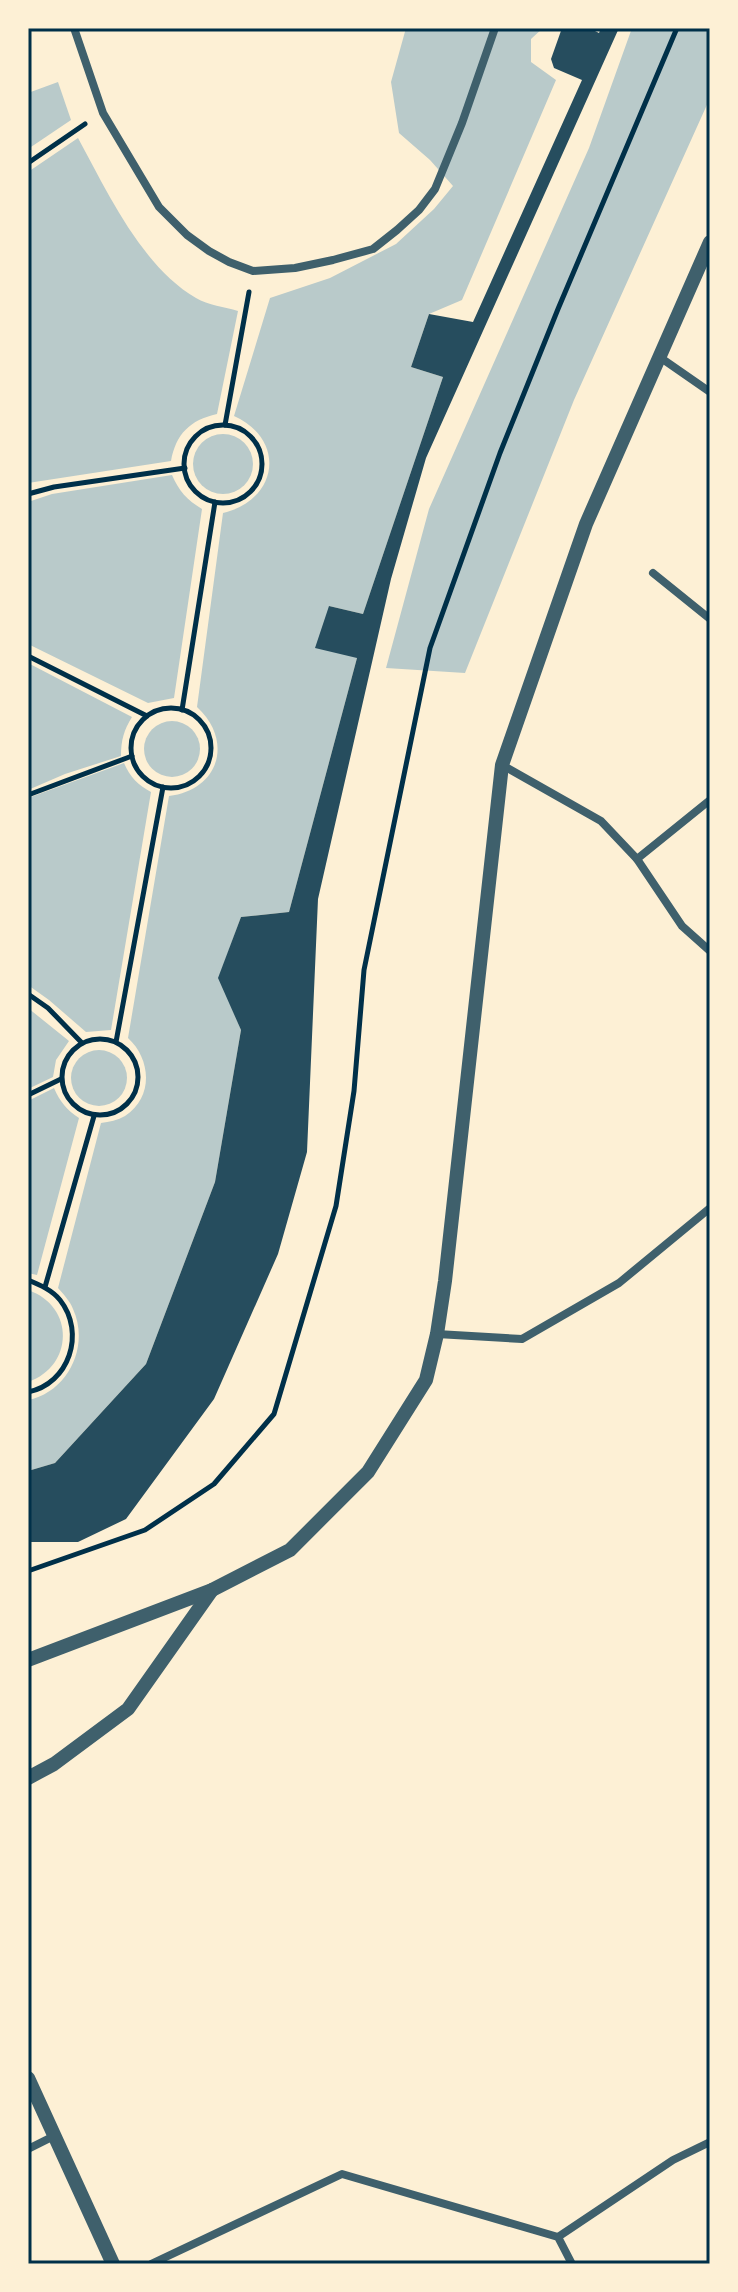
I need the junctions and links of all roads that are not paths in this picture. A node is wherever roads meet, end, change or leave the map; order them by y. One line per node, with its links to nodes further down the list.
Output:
1 (74, 28): 2 (street)
2 (495, 28)
3 (710, 242): 4 (street)
4 (661, 358): 5 (street); 8 (street)
5 (710, 392)
6 (653, 573): 7 (street)
7 (710, 619)
8 (502, 765): 10 (street); 13 (street)
9 (710, 800): 10 (street)
10 (637, 859): 11 (street)
11 (710, 951)
12 (710, 1208): 13 (street)
13 (437, 1334): 14 (street)
14 (212, 1590): 15 (street); 16 (street)
15 (28, 1660)
16 (28, 1778)
17 (28, 2078): 18 (street)
18 (54, 2136): 20 (street); 22 (street)
19 (710, 2142): 21 (street)
20 (28, 2149)
21 (558, 2237): 23 (street); 24 (street)
22 (113, 2264)
23 (151, 2264)
24 (572, 2264)

